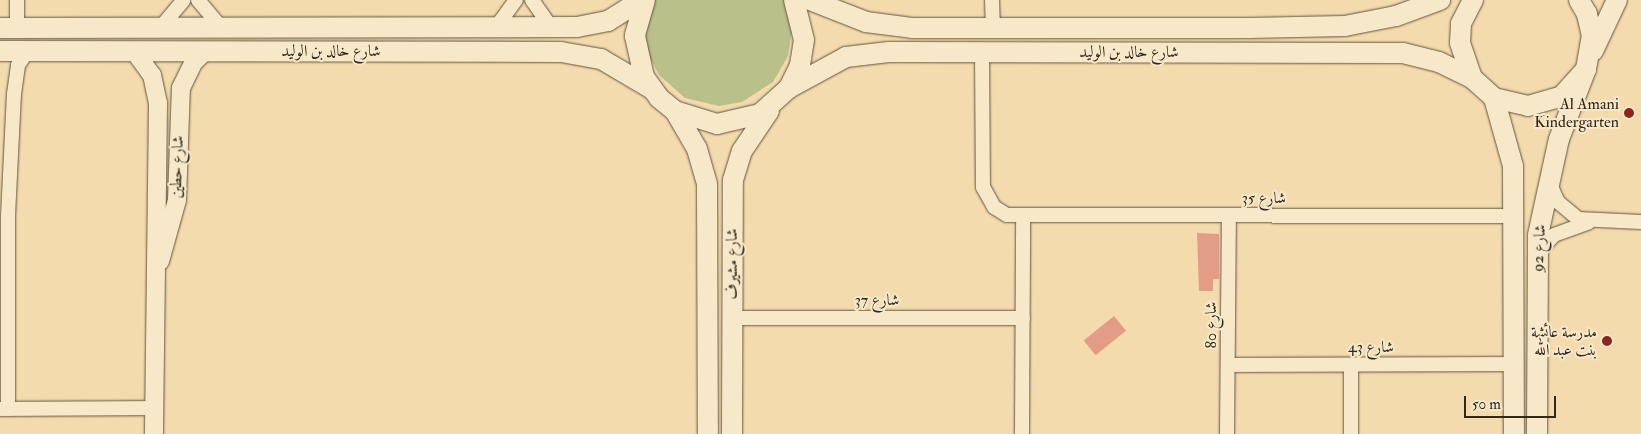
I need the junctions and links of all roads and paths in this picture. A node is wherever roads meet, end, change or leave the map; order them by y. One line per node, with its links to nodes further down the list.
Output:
1 (17, 0): 19 (street)
2 (184, 0): 17 (street)
3 (198, 0): 15 (street)
4 (516, 0): 16 (street)
5 (532, 0): 14 (street)
6 (643, 0): 14 (main road, شارع خالد بن الوليد); 30 (main road)
7 (794, 0): 29 (main road)
8 (810, 0): 20 (main road, شارع خالد بن الوليد)
9 (992, 0): 20 (street)
10 (1440, 0): 20 (main road, شارع خالد بن الوليد)
11 (1473, 0): 28 (main road)
12 (1579, 0): 27 (main road)
13 (1617, 0): 27 (main road)
14 (549, 24): 16 (main road, شارع خالد بن الوليد)
15 (220, 26): 17 (main road, شارع خالد بن الوليد); 18 (main road, شارع خالد بن الوليد)
16 (497, 26): 18 (main road, شارع خالد بن الوليد)
17 (162, 27): 19 (main road, شارع خالد بن الوليد)
18 (280, 27): 22 (main road)
19 (9, 28)
20 (993, 28)
21 (1, 51): 23 (main road, شارع خالد بن الوليد); 31 (street)
22 (279, 51): 26 (main road, شارع خالد بن الوليد); 30 (main road, شارع خالد بن الوليد)
23 (27, 52): 24 (main road, شارع خالد بن الوليد); 31 (street)
24 (134, 52): 26 (main road, شارع خالد بن الوليد); 43 (street, شارع حطين)
25 (982, 52): 28 (main road, شارع خالد بن الوليد); 29 (main road, شارع خالد بن الوليد); 37 (street, شارع 35)
26 (203, 53): 43 (street, شارع حطين)
27 (1588, 63): 32 (main road); 35 (main road, شارع 92)
28 (1472, 78): 32 (main road)
29 (789, 88): 33 (main road)
30 (652, 89): 34 (main road, شارع خالد بن الوليد)
31 (14, 94): 36 (street)
32 (1494, 98): 39 (main road, شارع 92)
33 (773, 105): 34 (main road); 44 (main road, شارع مشيرف)
34 (675, 111): 52 (main road, شارع مشيرف)
35 (1548, 178): 40 (street); 42 (main road, شارع 92)
36 (4, 216): 50 (street)
37 (1018, 216): 38 (street, شارع 35); 45 (street)
38 (1229, 216): 39 (street, شارع 35); 48 (street, شارع 80)
39 (1514, 216): 47 (main road, شارع 92)
40 (1589, 222): 41 (street); 42 (street)
41 (1641, 222)
42 (1537, 254): 58 (main road, شارع 92)
43 (154, 286): 49 (street, شارع حطين)
44 (732, 318): 45 (street, شارع 37); 53 (main road, شارع مشيرف)
45 (1022, 318): 54 (street)
46 (1352, 364): 47 (street, شارع 43); 48 (street, شارع 43); 56 (street)
47 (1514, 364): 57 (main road, شارع 92)
48 (1228, 365): 55 (street, شارع 80)
49 (154, 408): 50 (street); 51 (street, شارع حطين)
50 (4, 409)
51 (154, 434)
52 (708, 434)
53 (732, 434)
54 (1022, 434)
55 (1227, 434)
56 (1351, 434)
57 (1514, 434)
58 (1537, 434)

